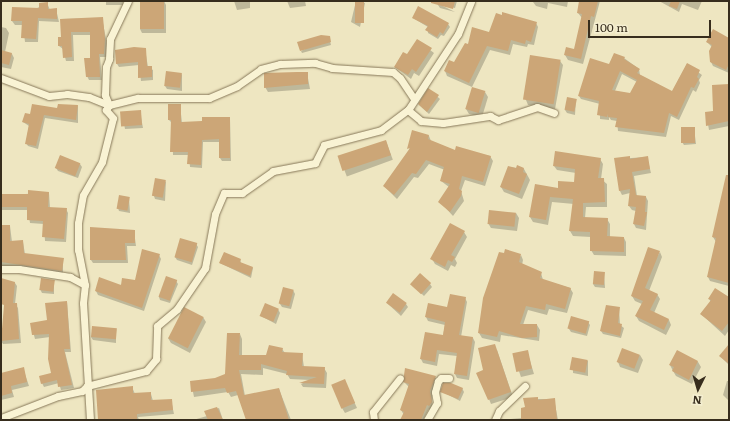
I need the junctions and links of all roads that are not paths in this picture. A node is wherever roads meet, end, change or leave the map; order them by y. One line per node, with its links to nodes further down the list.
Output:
1 (128, 1): 5 (street)
2 (471, 1): 4 (street)
3 (1, 78): 5 (street)
4 (414, 99): 5 (street); 6 (street)
5 (109, 105): 9 (street)
6 (408, 110): 7 (street); 12 (street)
7 (554, 113)
8 (1, 269): 9 (street)
9 (85, 285): 12 (street)
10 (400, 378): 16 (street)
11 (449, 378): 17 (street)
12 (87, 386): 14 (street); 15 (street)
13 (525, 386): 18 (street)
14 (1, 418)
15 (90, 420)
16 (374, 420)
17 (427, 420)
18 (495, 420)

